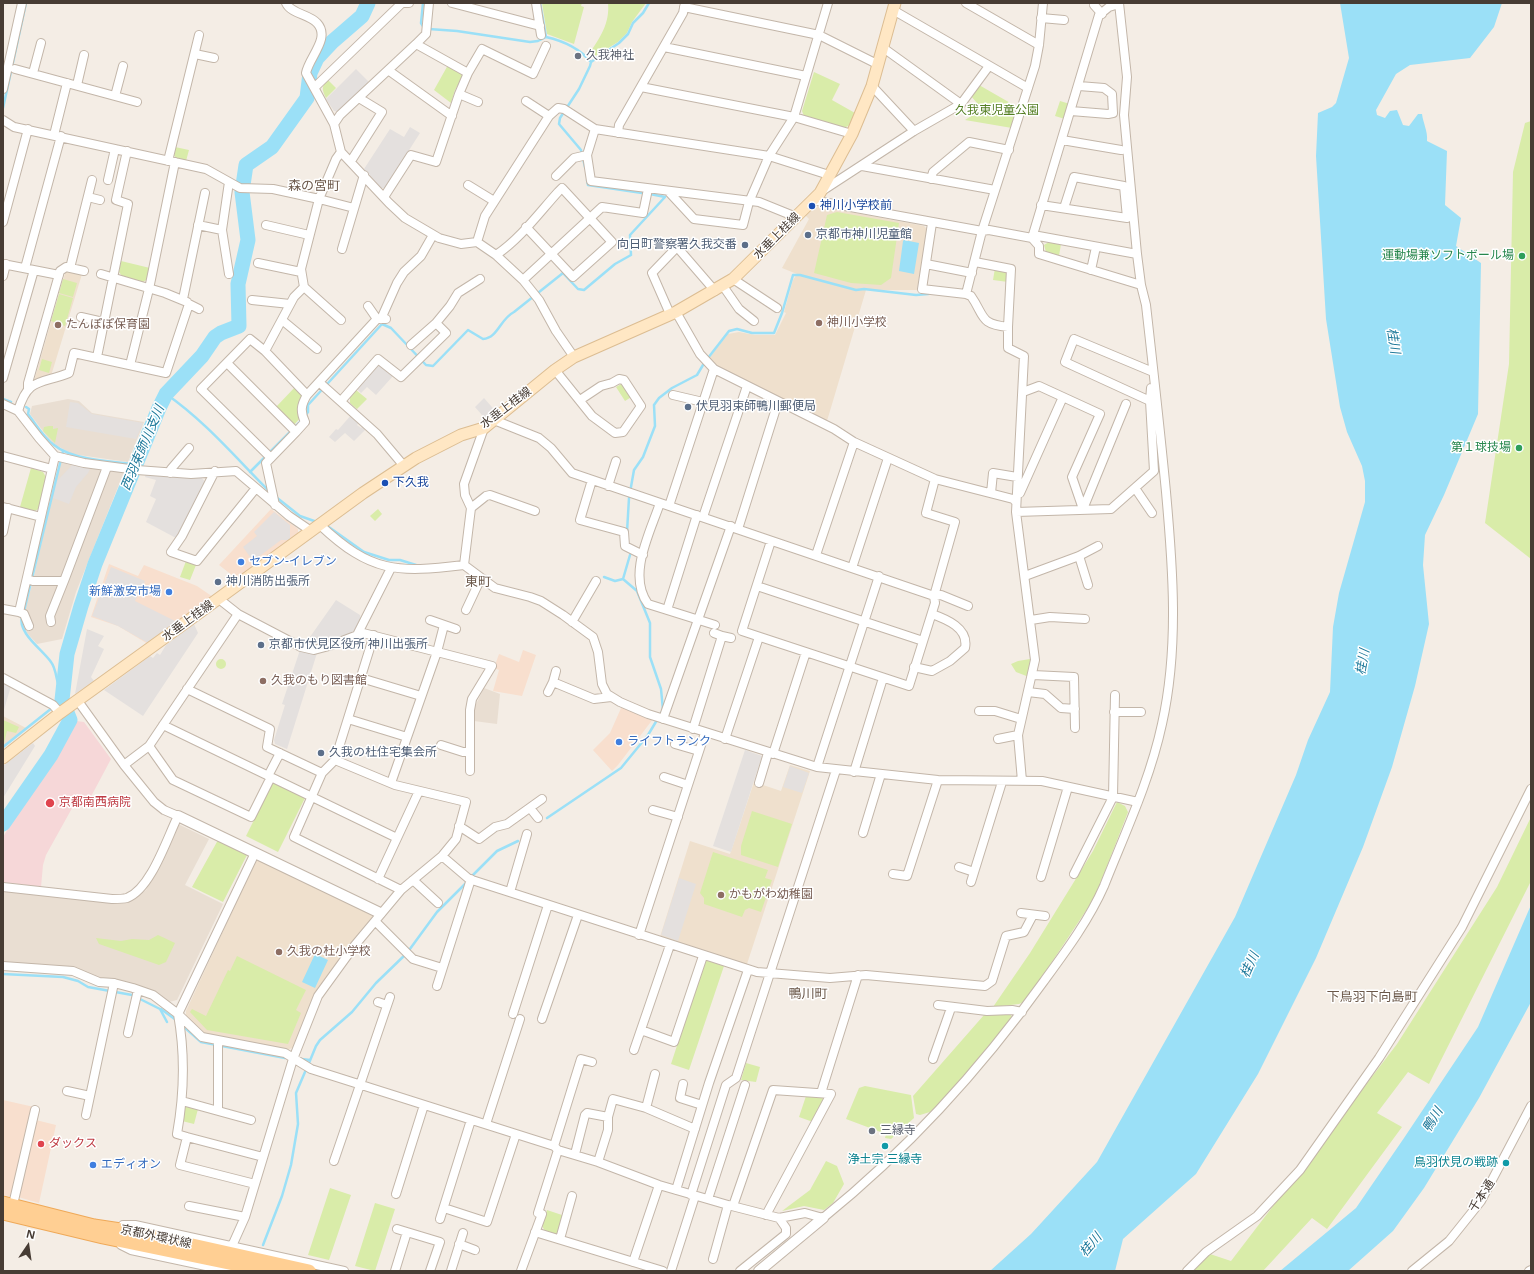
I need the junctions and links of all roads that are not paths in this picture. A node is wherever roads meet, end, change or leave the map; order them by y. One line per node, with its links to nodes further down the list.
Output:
1 (22, 3): 45 (street)
2 (286, 3): 42 (street)
3 (409, 3): 42 (street)
4 (430, 3): 22 (street)
5 (452, 3): 17 (street)
6 (536, 3): 17 (street)
7 (828, 3): 20 (street)
8 (966, 3): 23 (street)
9 (1043, 3): 15 (street)
10 (1119, 4): 14 (street); 46 (street)
11 (685, 5): 20 (street); 25 (street)
12 (894, 6): 26 (main road, 水垂上桂線); 32 (street)
13 (1094, 6): 14 (street)
14 (1102, 14): 41 (street)
15 (1041, 18): 16 (street); 23 (street)
16 (1064, 20)
17 (540, 26): 19 (street)
18 (200, 35): 27 (street)
19 (541, 35)
20 (819, 35): 30 (street); 37 (street)
21 (41, 43): 35 (street)
22 (416, 44): 34 (street); 36 (street)
23 (1039, 44): 44 (street)
24 (546, 46): 36 (street)
25 (664, 47): 37 (street); 43 (street)
26 (882, 47): 30 (main road, 水垂上桂線); 54 (street)
27 (195, 54): 29 (street); 76 (street)
28 (84, 55): 39 (street)
29 (214, 58)
30 (877, 64): 40 (main road, 水垂上桂線)
31 (123, 66): 49 (street)
32 (989, 66): 44 (street); 54 (street)
33 (15, 69): 35 (street)
34 (388, 70): 50 (street); 56 (street)
35 (33, 73): 38 (street)
36 (468, 73): 47 (street)
37 (806, 76): 58 (street)
38 (67, 83): 39 (street); 66 (street)
39 (77, 86): 49 (street)
40 (872, 86): 63 (street); 65 (main road, 水垂上桂線)
41 (1080, 86): 48 (street); 55 (street)
42 (315, 87): 60 (street)
43 (641, 87): 58 (street); 64 (street)
44 (1028, 88): 69 (street)
45 (3, 89)
46 (1126, 93): 48 (street); 86 (street)
47 (458, 94): 53 (street); 56 (street)
48 (1112, 94): 55 (street)
49 (115, 96): 52 (street)
50 (359, 98): 60 (street); 75 (street)
51 (526, 101): 57 (street)
52 (137, 102)
53 (478, 102)
54 (961, 104): 63 (street)
55 (1071, 111): 67 (street)
56 (452, 116): 93 (street)
57 (549, 116): 62 (street); 96 (street)
58 (794, 117): 65 (street); 74 (street)
59 (3, 120): 61 (street)
60 (334, 124): 72 (street)
61 (28, 129): 66 (street); 103 (street)
62 (595, 129): 64 (street); 73 (street)
63 (914, 131): 77 (street)
64 (618, 133): 74 (street)
65 (852, 134): 79 (main road, 水垂上桂線)
66 (57, 136): 68 (street); 123 (street)
67 (1062, 140): 70 (street); 98 (street)
68 (115, 149): 71 (street); 83 (street)
69 (1009, 150): 81 (street); 88 (street)
70 (1121, 150)
71 (127, 152): 76 (street); 134 (street)
72 (342, 152): 75 (street); 94 (street)
73 (584, 156): 80 (street); 87 (street)
74 (769, 156): 79 (street); 97 (street)
75 (351, 161): 78 (street)
76 (171, 162): 84 (street); 140 (street)
77 (862, 166): 81 (street); 91 (street)
78 (364, 175): 93 (street); 99 (street)
79 (828, 175): 91 (main road, 水垂上桂線)
80 (556, 176)
81 (932, 179): 88 (street)
82 (92, 180): 92 (street)
83 (108, 180)
84 (229, 182): 94 (street); 108 (street)
85 (468, 185): 96 (street)
86 (1128, 185): 100 (street); 100 (street); 117 (street)
87 (648, 189): 89 (street); 102 (street)
88 (995, 190): 109 (street)
89 (670, 192): 97 (street); 97 (street)
90 (205, 193): 105 (street)
91 (816, 196): 101 (main road, 水垂上桂線); 104 (street)
92 (88, 197): 95 (street); 124 (street)
93 (384, 197): 111 (street)
94 (319, 199): 99 (street); 110 (street)
95 (100, 200)
96 (494, 201): 113 (street)
97 (749, 202): 101 (street)
98 (1041, 205): 100 (street); 112 (street)
99 (354, 208): 115 (street)
100 (1064, 208)
101 (796, 217): 137 (main road, 水垂上桂線)
102 (590, 218): 107 (street); 116 (street); 116 (street)
103 (3, 222)
104 (932, 223): 109 (street); 122 (street)
105 (198, 225): 108 (street); 144 (street)
106 (266, 225): 110 (street)
107 (526, 227): 116 (street); 118 (street)
108 (222, 230): 131 (street)
109 (982, 231): 112 (street); 119 (street)
110 (309, 235): 128 (street)
111 (433, 235): 113 (street); 151 (street)
112 (1032, 237): 114 (street); 126 (street)
113 (477, 242): 118 (street)
114 (1096, 247): 117 (street); 126 (street)
115 (342, 249)
116 (551, 252): 136 (street)
117 (1137, 254): 138 (street)
118 (496, 255): 136 (street)
119 (975, 262): 129 (street); 157 (street)
120 (258, 263): 128 (street)
121 (5, 264): 123 (street); 133 (street)
122 (926, 264): 129 (street); 142 (street)
123 (25, 268): 125 (street)
124 (70, 268): 127 (street); 132 (street)
125 (34, 270): 132 (street); 168 (street)
126 (1091, 270): 138 (street)
127 (84, 271)
128 (301, 272): 139 (street)
129 (972, 273): 142 (street)
130 (101, 274): 134 (street)
131 (229, 274)
132 (60, 275): 171 (street)
133 (3, 276)
134 (113, 278): 140 (street); 155 (street)
135 (480, 278): 156 (street)
136 (522, 280): 162 (street)
137 (732, 280): 141 (main road, 水垂上桂線); 147 (street)
138 (1141, 285): 167 (street)
139 (304, 287): 145 (street); 153 (street)
140 (149, 289): 144 (street); 164 (street)
141 (719, 289): 149 (main road, 水垂上桂線); 149 (street); 154 (street)
142 (966, 294): 157 (street)
143 (252, 300): 145 (street)
144 (186, 302): 148 (street); 164 (street)
145 (290, 304): 152 (street)
146 (368, 306): 151 (street)
147 (777, 308)
148 (199, 309)
149 (673, 313): 162 (main road, 水垂上桂線); 165 (street)
150 (81, 317): 155 (street)
151 (381, 319): 169 (street)
152 (282, 320): 159 (street); 160 (street)
153 (341, 320)
154 (754, 321)
155 (103, 322): 161 (street)
156 (436, 323): 158 (street); 176 (street)
157 (1008, 327): 172 (street)
158 (411, 345)
159 (317, 349)
160 (266, 351): 163 (street); 174 (street)
161 (97, 357): 164 (street); 171 (street)
162 (574, 357): 166 (main road, 水垂上桂線)
163 (227, 363): 186 (street); 191 (street)
164 (130, 365)
165 (714, 369): 170 (street); 179 (street)
166 (555, 370): 177 (street); 184 (main road, 水垂上桂線)
167 (1153, 372): 178 (street); 178 (street); 324 (street)
168 (3, 378)
169 (323, 386): 174 (street); 176 (street)
170 (747, 386): 180 (street); 216 (street)
171 (28, 389): 183 (street)
172 (1022, 392): 175 (street); 199 (street)
173 (673, 394): 179 (street)
174 (307, 395): 186 (street)
175 (1063, 397): 207 (street); 212 (street)
176 (341, 400): 195 (street)
177 (580, 400): 177 (street)
178 (1150, 401): 204 (street)
179 (704, 402): 209 (street)
180 (778, 402): 187 (street); 219 (street)
181 (3, 404): 183 (street)
182 (1126, 404): 212 (street)
183 (18, 411): 190 (street)
184 (494, 420): 185 (main road, 水垂上桂線); 201 (street)
185 (484, 428): 195 (main road, 水垂上桂線); 211 (street)
186 (293, 430): 191 (street)
187 (854, 442): 192 (street); 224 (street)
188 (189, 448): 198 (street)
189 (3, 456): 196 (street)
190 (59, 456): 194 (street); 196 (street)
191 (268, 456): 206 (street)
192 (888, 458): 200 (street); 228 (street)
193 (616, 461): 202 (street)
194 (107, 466): 198 (street); 233 (street)
195 (404, 466): 218 (main road, 水垂上桂線)
196 (52, 469): 217 (street)
197 (215, 471): 198 (street); 203 (street); 203 (street)
198 (170, 473)
199 (1017, 477): 205 (street); 207 (street)
200 (935, 479): 205 (street); 237 (street)
201 (592, 480): 202 (street); 223 (street)
202 (608, 486): 208 (street)
203 (256, 488): 206 (street)
204 (1135, 488): 212 (street); 215 (street)
205 (991, 493): 207 (street)
206 (275, 499): 218 (street)
207 (1017, 500): 214 (street)
208 (660, 503): 209 (street); 223 (street)
209 (669, 506): 216 (street)
210 (5, 508): 217 (street); 220 (street)
211 (471, 508): 213 (street); 226 (street)
212 (1083, 510): 214 (street)
213 (535, 511)
214 (1016, 512): 230 (street)
215 (1152, 513)
216 (700, 516): 219 (street); 242 (street)
217 (41, 517): 232 (street)
218 (318, 526): 227 (street); 238 (main road, 水垂上桂線)
219 (734, 528): 221 (street); 248 (street)
220 (3, 532)
221 (771, 541): 224 (street); 236 (street)
222 (1098, 546): 225 (street)
223 (643, 555): 242 (street)
224 (816, 555): 228 (street)
225 (1079, 556): 230 (street); 235 (street)
226 (464, 565): 227 (street); 231 (street)
227 (391, 568): 256 (street)
228 (852, 568): 229 (street)
229 (879, 576): 237 (street); 252 (street)
230 (1025, 576): 249 (street)
231 (482, 578): 241 (street); 251 (street)
232 (30, 580): 233 (street); 243 (street)
233 (64, 581): 250 (street)
234 (596, 581): 251 (street)
235 (1088, 585)
236 (757, 586): 252 (street); 259 (street)
237 (934, 596): 239 (street); 245 (street)
238 (218, 599): 244 (street); 278 (main road, 水垂上桂線)
239 (968, 606)
240 (3, 609): 243 (street)
241 (466, 610)
242 (667, 610): 248 (street)
243 (21, 613): 254 (street)
244 (238, 614): 256 (street); 272 (street)
245 (932, 614): 261 (street); 265 (street)
246 (1084, 619): 249 (street)
247 (430, 620): 253 (street)
248 (698, 620): 258 (street); 283 (street)
249 (1031, 620): 267 (street)
250 (52, 622)
251 (572, 622): 277 (street)
252 (864, 622): 261 (street); 264 (street)
253 (444, 625): 255 (street); 262 (street)
254 (29, 626)
255 (456, 629)
256 (357, 635): 257 (street)
257 (374, 635): 262 (street); 269 (street)
258 (722, 636): 260 (street); 288 (street)
259 (759, 637): 263 (street); 292 (street)
260 (731, 638)
261 (923, 641): 265 (street)
262 (437, 652): 276 (street); 298 (street)
263 (806, 652): 264 (street); 300 (street)
264 (850, 667): 270 (street); 304 (street)
265 (914, 667): 270 (street)
266 (556, 672): 271 (street)
267 (1032, 675): 274 (street); 279 (street)
268 (3, 678): 278 (street)
269 (361, 678): 276 (street); 284 (street)
270 (883, 678): 307 (street)
271 (552, 682): 273 (street); 277 (street)
272 (187, 689): 286 (street); 299 (street)
273 (548, 692)
274 (1028, 692): 279 (street); 285 (street)
275 (1115, 695): 281 (street)
276 (421, 696): 291 (street)
277 (611, 697): 283 (street)
278 (63, 707): 301 (main road, 水垂上桂線); 303 (street)
279 (1075, 709): 287 (street)
280 (979, 711): 285 (street)
281 (1114, 712): 282 (street); 322 (street)
282 (1141, 712)
283 (659, 718): 288 (street)
284 (348, 719): 291 (street); 302 (street)
285 (1021, 719): 290 (street)
286 (163, 725): 296 (street); 310 (street)
287 (1075, 728)
288 (693, 729): 289 (street)
289 (705, 733): 292 (street); 297 (street)
290 (1018, 735): 293 (street); 313 (street)
291 (407, 737): 315 (street)
292 (725, 739): 300 (street)
293 (998, 739)
294 (441, 744): 298 (street)
295 (675, 744): 297 (street)
296 (149, 746): 303 (street); 310 (street)
297 (699, 751): 317 (street)
298 (470, 752): 306 (street)
299 (280, 753): 308 (street); 310 (street)
300 (771, 754): 304 (street); 316 (street)
301 (3, 758)
302 (335, 760): 308 (street); 315 (street)
303 (124, 765): 327 (street)
304 (817, 767): 305 (street)
305 (836, 770): 307 (street); 361 (street)
306 (470, 771)
307 (854, 772): 309 (street)
308 (322, 773): 321 (street)
309 (881, 774): 312 (street); 331 (street)
310 (270, 776): 321 (street)
311 (664, 777): 317 (street)
312 (938, 780): 314 (street); 338 (street)
313 (1022, 781): 314 (street); 318 (street)
314 (1002, 782): 337 (street)
315 (391, 783): 320 (street)
316 (759, 783)
317 (688, 785): 328 (street)
318 (1068, 787): 322 (street); 340 (street)
319 (1531, 789): 448 (street)
320 (419, 791): 330 (street); 333 (street)
321 (312, 796): 333 (street); 341 (street)
322 (1113, 797): 324 (street); 339 (street)
323 (542, 799): 325 (street)
324 (1138, 802): 369 (street)
325 (530, 808): 329 (street); 330 (street)
326 (653, 810): 328 (street)
327 (178, 816): 334 (street); 345 (street)
328 (678, 817): 355 (street)
329 (538, 818)
330 (460, 826): 335 (street)
331 (863, 833)
332 (527, 834): 347 (street)
333 (398, 838): 341 (street)
334 (255, 853): 354 (street); 371 (street)
335 (442, 856): 342 (street); 343 (street)
336 (959, 867): 337 (street)
337 (974, 872): 344 (street)
338 (893, 874)
339 (1074, 874)
340 (1041, 877)
341 (378, 879): 346 (street)
342 (471, 879): 347 (street); 359 (street)
343 (413, 880): 346 (street); 348 (street)
344 (971, 882)
345 (3, 887)
346 (401, 890): 354 (street)
347 (510, 892): 349 (street)
348 (438, 903)
349 (548, 905): 351 (street); 398 (street)
350 (1021, 913): 352 (street)
351 (578, 915): 355 (street); 370 (street)
352 (1033, 915): 353 (street); 362 (street)
353 (1045, 916)
354 (377, 917): 359 (street); 377 (street)
355 (639, 935): 356 (street)
356 (670, 945): 357 (street); 372 (street)
357 (703, 956): 360 (street); 372 (street)
358 (3, 966): 364 (street)
359 (442, 968): 363 (street)
360 (748, 970): 361 (street); 388 (street)
361 (770, 973): 362 (street); 411 (street)
362 (858, 976): 384 (street)
363 (437, 986)
364 (114, 988): 365 (street); 385 (street)
365 (137, 995): 371 (street); 373 (street)
366 (378, 1002): 380 (street)
367 (938, 1005): 368 (street)
368 (951, 1008): 369 (street); 376 (street)
369 (1022, 1012): 421 (street)
370 (542, 1019)
371 (179, 1020): 374 (street); 386 (street)
372 (641, 1030): 375 (street)
373 (128, 1033)
374 (218, 1044): 377 (street); 392 (street)
375 (634, 1050)
376 (933, 1059)
377 (293, 1060): 380 (street); 404 (street)
378 (592, 1062): 402 (street)
379 (655, 1074): 390 (street)
380 (359, 1084): 387 (street); 405 (street)
381 (683, 1084): 388 (street)
382 (745, 1085): 413 (street)
383 (67, 1091): 385 (street)
384 (821, 1093): 415 (street); 418 (street)
385 (90, 1096): 393 (street)
386 (182, 1101): 392 (street); 401 (street)
387 (424, 1105): 396 (street); 410 (street)
388 (702, 1105): 399 (street)
389 (1531, 1106): 397 (street, 千本通)
390 (646, 1108): 394 (street); 399 (street)
391 (35, 1110): 417 (street)
392 (218, 1110): 395 (street)
393 (86, 1115)
394 (608, 1117): 403 (street); 406 (street)
395 (251, 1120)
396 (471, 1120): 398 (street); 416 (street)
397 (1527, 1122): 449 (street, 千本通)
398 (486, 1124): 400 (street)
399 (694, 1129): 409 (street)
400 (516, 1134): 402 (street); 416 (street)
401 (187, 1136): 404 (street); 407 (street)
402 (556, 1148): 403 (street); 426 (street)
403 (575, 1154): 406 (street)
404 (263, 1157): 407 (street)
405 (334, 1162)
406 (598, 1162): 408 (street)
407 (255, 1184): 419 (street)
408 (659, 1185): 409 (street); 434 (street)
409 (676, 1190): 411 (street)
410 (396, 1194)
411 (693, 1195): 413 (street); 445 (street)
412 (572, 1196): 429 (street)
413 (708, 1199): 415 (street)
414 (189, 1206): 419 (street)
415 (731, 1206): 418 (street); 433 (street)
416 (444, 1208): 422 (street)
417 (7, 1209): 423 (main road, 京都外環状線); 428 (main road, 京都外環状線)
418 (766, 1215): 420 (street)
419 (245, 1217): 431 (street)
420 (779, 1218): 421 (street); 446 (street)
421 (822, 1218): 447 (street)
422 (440, 1219)
423 (94, 1226): 431 (street); 435 (main road, 京都外環状線)
424 (397, 1229): 425 (street)
425 (407, 1232): 440 (street); 441 (street)
426 (535, 1232): 429 (street); 443 (street)
427 (463, 1233): 430 (street)
428 (103, 1237): 435 (main road, 京都外環状線); 436 (street)
429 (560, 1239): 434 (street)
430 (459, 1244): 432 (street); 442 (street)
431 (232, 1246): 439 (street)
432 (475, 1250)
433 (713, 1259)
434 (633, 1262): 444 (street)
435 (253, 1263): 437 (main road, 京都外環状線); 438 (main road, 京都外環状線)
436 (229, 1271)
437 (268, 1271)
438 (309, 1271)
439 (344, 1271)
440 (395, 1271)
441 (430, 1271)
442 (451, 1271)
443 (521, 1271)
444 (663, 1271)
445 (671, 1271)
446 (740, 1271)
447 (759, 1271)
448 (1187, 1271)
449 (1412, 1271)

